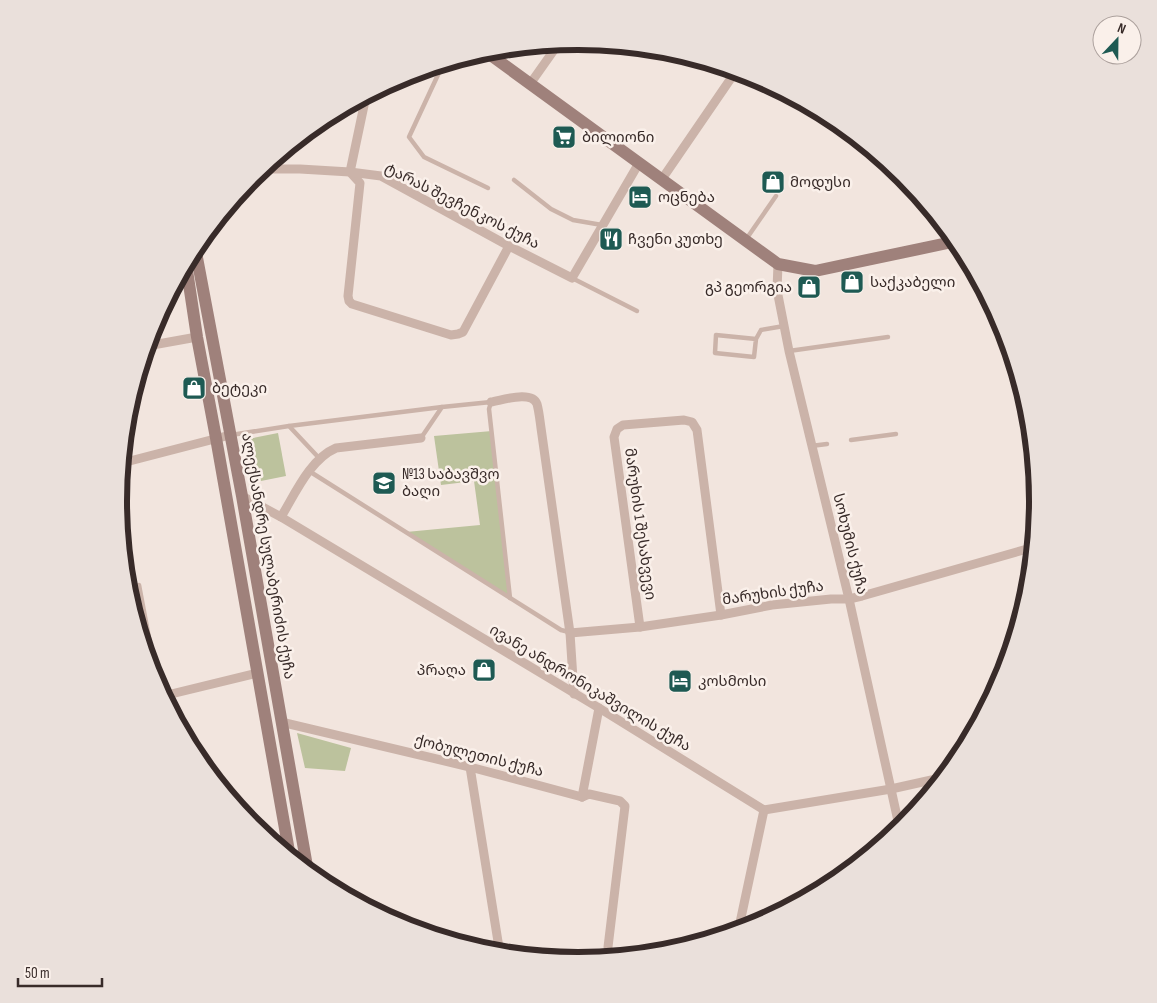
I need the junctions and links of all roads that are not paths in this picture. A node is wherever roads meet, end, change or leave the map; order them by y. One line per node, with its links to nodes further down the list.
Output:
1 (553, 51): 5 (street)
2 (495, 58): 5 (street)
3 (439, 72): 12 (lane)
4 (732, 77): 10 (street)
5 (530, 84): 7 (street)
6 (364, 104): 9 (street)
7 (639, 163): 10 (street); 14 (street)
8 (273, 169): 9 (street, ტარას შევჩენკოს ქუჩა)
9 (350, 172): 17 (street, ტარას შევჩენკოს ქუჩა); 17 (street)
10 (662, 179): 15 (street)
11 (514, 180): 14 (lane)
12 (488, 188)
13 (776, 196): 15 (lane)
14 (602, 225): 21 (street)
15 (745, 240): 19 (street)
16 (948, 243): 19 (street)
17 (509, 246): 21 (street, ტარას შევჩენკოს ქუჩა)
18 (197, 260): 33 (street, ალექსანდრე სულაბერიძის ქუჩა)
19 (778, 264): 23 (street, სოხუმის ქუჩა)
20 (188, 275): 24 (street, ალექსანდრე სულაბერიძის ქუჩა)
21 (572, 278): 22 (lane, ტარას შევჩენკოს ქუჩა)
22 (637, 311)
23 (784, 326): 26 (lane); 28 (street, სოხუმის ქუჩა)
24 (198, 337): 27 (street); 34 (street, ალექსანდრე სულაბერიძის ქუჩა)
25 (888, 337): 28 (lane)
26 (756, 339): 26 (lane)
27 (155, 345)
28 (789, 351): 38 (street, სოხუმის ქუჩა)
29 (491, 402): 30 (lane); 46 (lane); 50 (street)
30 (442, 407): 31 (lane); 35 (lane)
31 (289, 426): 33 (lane); 39 (lane)
32 (896, 434): 36 (lane)
33 (230, 435): 34 (street); 42 (street, ალექსანდრე სულაბერიძის ქუჩა)
34 (216, 438): 40 (street); 52 (street, ალექსანდრე სულაბერიძის ქუჩა)
35 (420, 438): 39 (street)
36 (851, 440)
37 (827, 444): 38 (lane)
38 (811, 446): 47 (street, სოხუმის ქუჩა)
39 (319, 458): 41 (street)
40 (129, 461)
41 (309, 471): 43 (street); 46 (lane)
42 (242, 496): 43 (street, ივანე ანდრონიკაშვილის ქუჩა); 56 (street, ალექსანდრე სულაბერიძის ქუჩა)
43 (281, 517): 54 (street, ივანე ანდრონიკაშვილის ქუჩა)
44 (1027, 549): 47 (street, მარუხის ქუჩა)
45 (139, 585): 51 (lane)
46 (510, 598): 50 (lane)
47 (849, 599): 48 (street, მარუხის ქუჩა); 60 (street, სოხუმის ქუჩა)
48 (721, 615): 49 (street, მარუხის ქუჩა); 49 (street, მარუხის 1 შესახვევი)
49 (640, 627): 50 (street, მარუხის ქუჩა)
50 (570, 633): 54 (street)
51 (150, 644)
52 (257, 673): 53 (street); 57 (street, ალექსანდრე სულაბერიძის ქუჩა)
53 (171, 694)
54 (574, 694): 55 (street, ივანე ანდრონიკაშვილის ქუჩა)
55 (599, 708): 61 (street); 62 (street, ივანე ანდრონიკაშვილის ქუჩა)
56 (281, 722): 57 (lane); 58 (street, ქობულეთის ქუჩა); 65 (street, ალექსანდრე სულაბერიძის ქუჩა)
57 (266, 725): 64 (street, ალექსანდრე სულაბერიძის ქუჩა)
58 (470, 768): 61 (street, ქობულეთის ქუჩა); 67 (street)
59 (934, 779): 60 (street)
60 (891, 789): 62 (street); 63 (street, სოხუმის ქუჩა)
61 (582, 797): 68 (street, ქობულეთის ქუჩა)
62 (764, 810): 66 (street)
63 (898, 821)
64 (288, 847)
65 (306, 861)
66 (740, 923)
67 (499, 945)
68 (608, 947)

